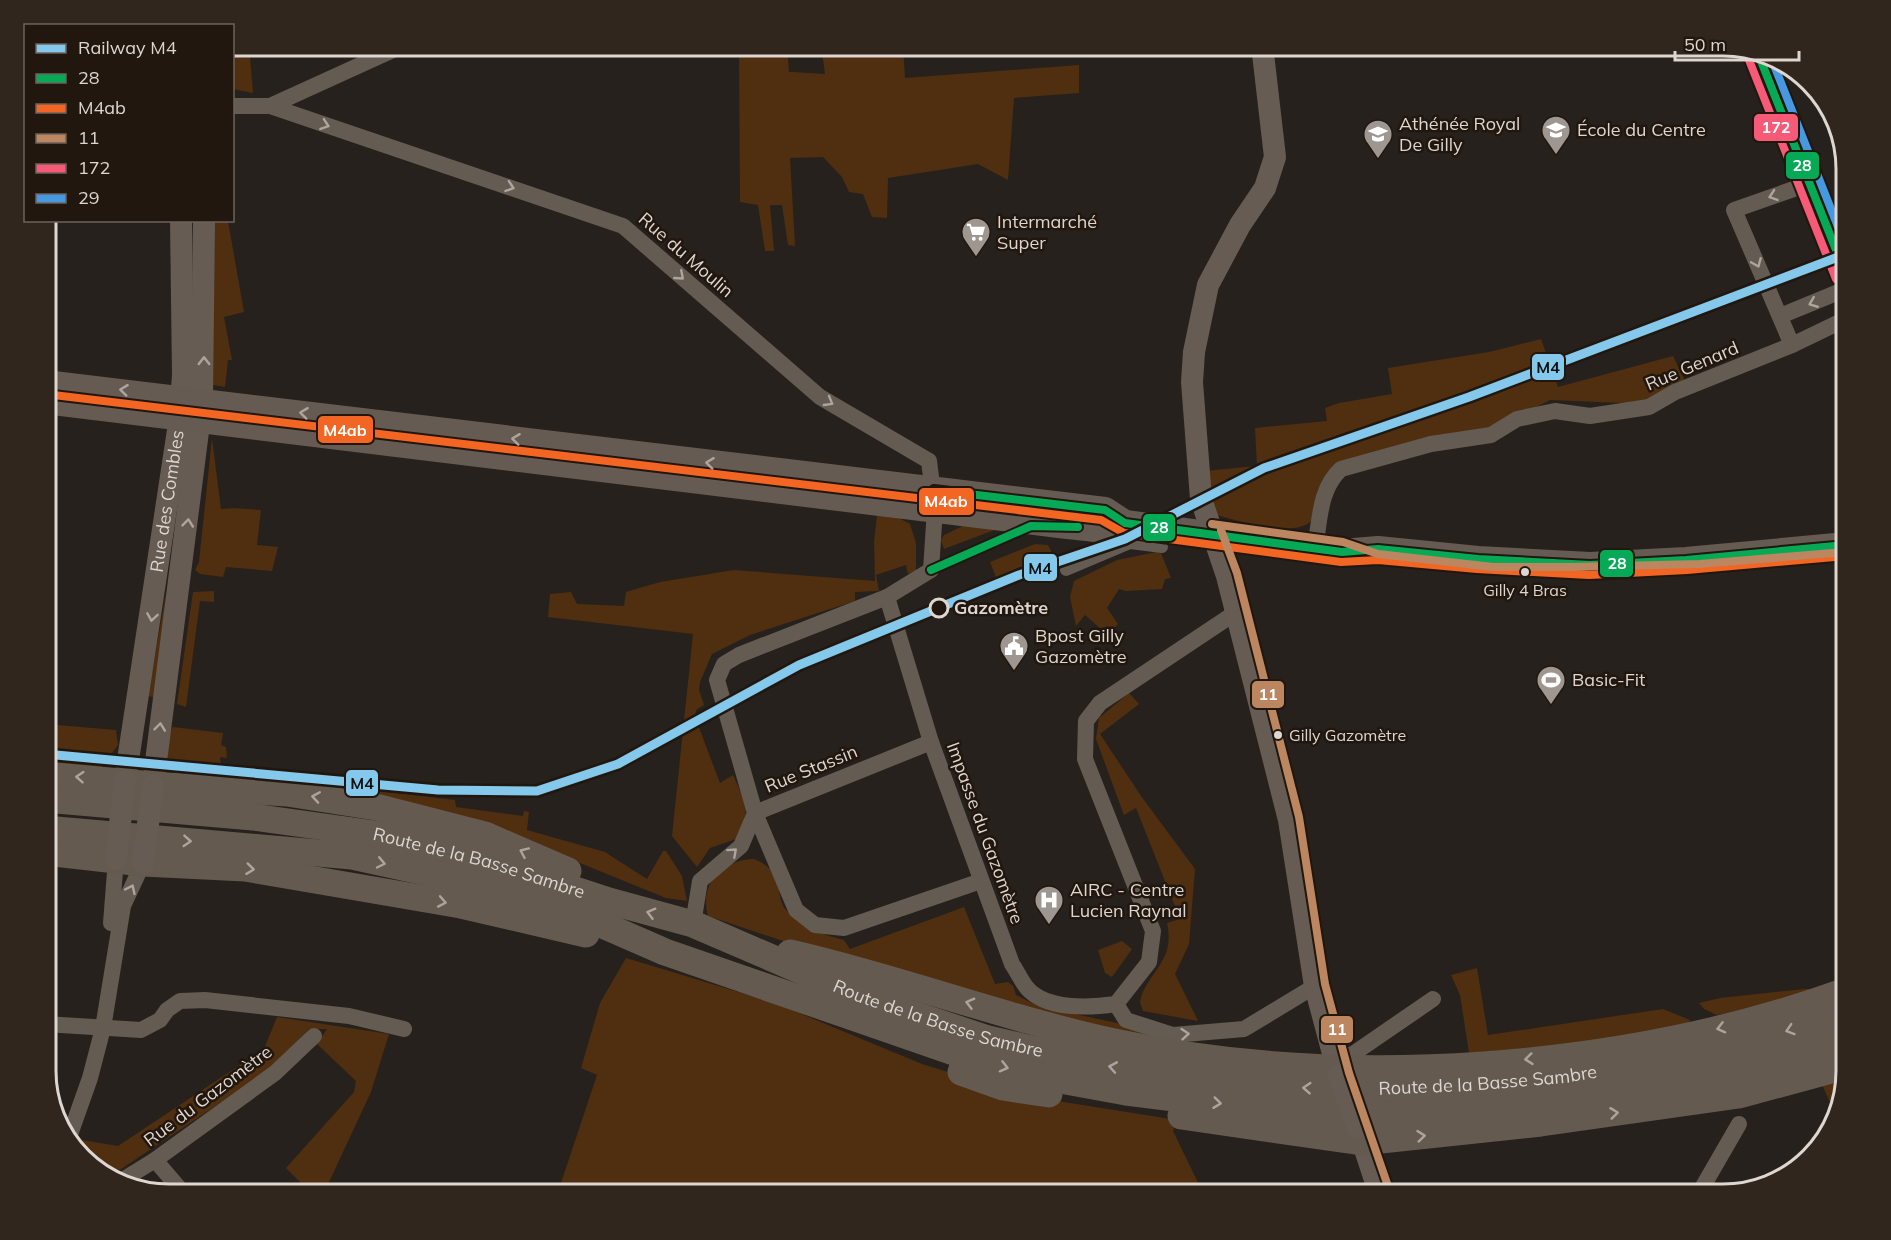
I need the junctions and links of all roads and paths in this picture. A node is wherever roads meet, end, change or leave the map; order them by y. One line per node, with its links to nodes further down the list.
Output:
1 (380, 56): 5 (street)
2 (1263, 56): 20 (main road)
3 (1761, 62): 6 (main road)
4 (234, 106): 5 (street, Rue du Moulin)
5 (270, 106): 19 (street, Rue du Moulin, one-way to 19)
6 (1811, 183): 9 (main road); 11 (street, one-way to 11)
7 (181, 222): 18 (main road, Rue des Combles)
8 (204, 222): 18 (main road, one-way to 8)
9 (1836, 249)
10 (1836, 293): 11 (street, one-way to 11)
11 (1780, 316): 13 (street)
12 (1836, 324): 13 (street, Rue Genard)
13 (1792, 345): 23 (street, Rue Genard)
14 (56, 383): 15 (main road)
15 (90, 388): 16 (main road); 18 (main road, one-way to 15)
16 (56, 391)
17 (56, 402): 18 (main road)
18 (191, 408): 19 (main road); 31 (main road, Rue des Combles, one-way to 31); 32 (main road, Rue des Combles, one-way to 18)
19 (935, 500): 20 (main road); 27 (street, Rue du Moulin)
20 (1211, 534): 23 (main road); 28 (main road)
21 (1836, 546): 24 (main road)
22 (1162, 547): 26 (street)
23 (1314, 548): 24 (main road)
24 (1342, 552): 25 (main road)
25 (1836, 563)
26 (1066, 570)
27 (887, 597): 29 (street, Impasse du Gazomètre); 34 (street)
28 (1235, 613): 45 (main road); 48 (street)
29 (931, 742): 34 (street, Rue Stassin); 39 (street, Impasse du Gazomètre)
30 (56, 776): 31 (highway, one-way to 30)
31 (125, 780): 32 (highway); 37 (main road, Rue des Combles, bridge)
32 (153, 785): 38 (main road, Rue des Combles, bridge); 40 (highway, one-way to 32)
33 (56, 800): 40 (highway, Route de la Basse Sambre)
34 (755, 813): 39 (street, Rue Stassin); 41 (street, one-way to 34)
35 (56, 830): 43 (highway, Route de la Basse Sambre, one-way to 43)
36 (56, 853): 37 (highway)
37 (116, 859): 38 (highway); 51 (street)
38 (143, 863): 43 (highway, one-way to 43); 51 (street, one-way to 38)
39 (981, 881): 48 (street, Impasse du Gazomètre)
40 (609, 901): 41 (highway, Route de la Basse Sambre, one-way to 40)
41 (693, 924): 42 (highway, Route de la Basse Sambre)
42 (721, 937): 49 (highway, Route de la Basse Sambre, one-way to 42); 55 (highway, one-way to 42)
43 (665, 952): 44 (highway, Route de la Basse Sambre)
44 (729, 973): 54 (highway, Route de la Basse Sambre, one-way to 54); 59 (highway)
45 (1315, 986): 48 (street, one-way to 45); 55 (main road)
46 (1836, 995): 55 (highway, one-way to 55)
47 (1433, 999): 55 (street)
48 (1116, 1004)
49 (1836, 1015)
50 (56, 1025): 51 (street)
51 (103, 1028): 52 (street); 58 (street)
52 (404, 1029)
53 (314, 1036): 60 (street, Rue du Gazomètre)
54 (1836, 1042)
55 (1337, 1068): 59 (main road, bridge)
56 (1836, 1069): 59 (highway, one-way to 56)
57 (1739, 1124): 64 (street)
58 (72, 1129)
59 (1360, 1135): 63 (main road)
60 (155, 1160): 61 (street, Rue du Gazomètre); 62 (street)
61 (127, 1177)
62 (176, 1184)
63 (1376, 1184)
64 (1704, 1184)

